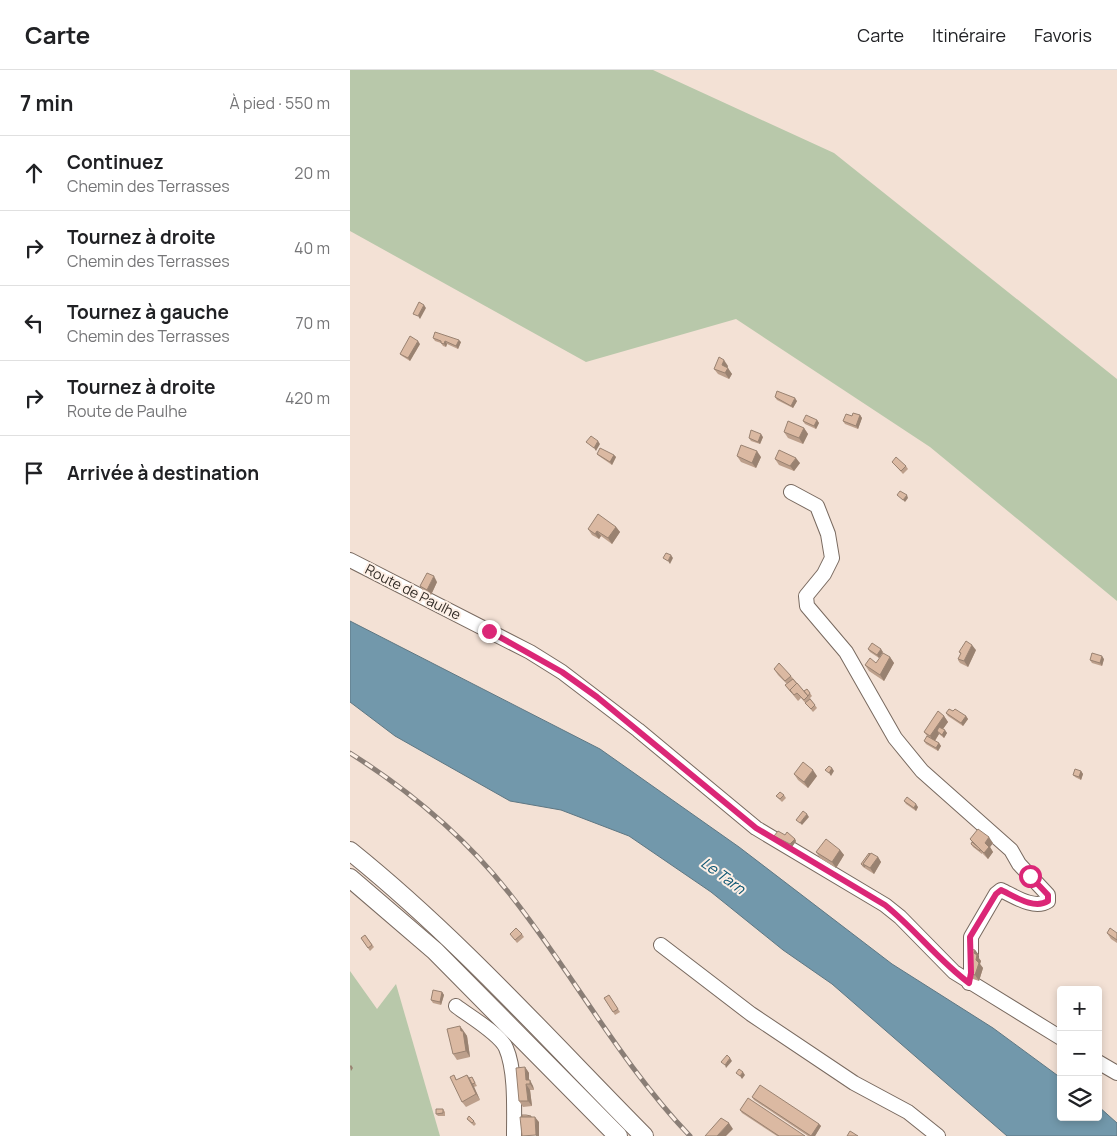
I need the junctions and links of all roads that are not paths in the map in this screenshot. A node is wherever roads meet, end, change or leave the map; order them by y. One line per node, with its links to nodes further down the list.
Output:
1 (791, 492): 6 (street)
2 (350, 560): 6 (street, Route de Paulhe)
3 (350, 851): 13 (main road)
4 (350, 878): 12 (main road)
5 (661, 946): 14 (street)
6 (969, 983): 8 (street, Route de Paulhe)
7 (456, 1006): 11 (street)
8 (1057, 1036)
9 (1102, 1064): 10 (street)
10 (1117, 1073)
11 (514, 1136)
12 (618, 1136)
13 (644, 1136)
14 (938, 1136)

